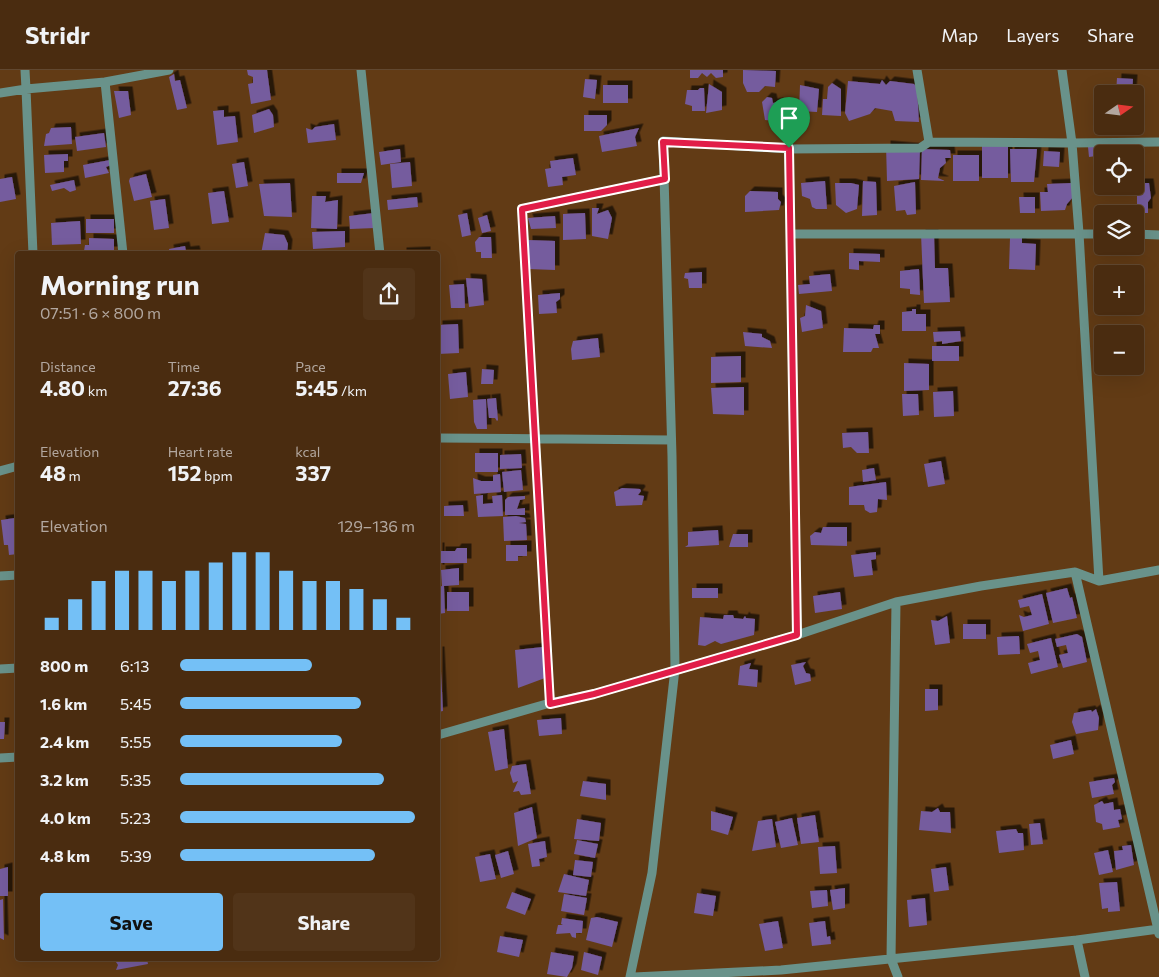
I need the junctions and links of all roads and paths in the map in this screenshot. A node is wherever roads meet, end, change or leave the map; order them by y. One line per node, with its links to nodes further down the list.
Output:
1 (24, 70): 7 (street)
2 (361, 70): 21 (street)
3 (917, 70): 9 (street)
4 (1062, 70): 11 (street)
5 (163, 71): 6 (street)
6 (105, 82): 7 (street); 20 (street)
7 (26, 89): 8 (street); 19 (street)
8 (0, 93)
9 (929, 142): 11 (street); 12 (street)
10 (1159, 142): 11 (street)
11 (1072, 143): 14 (street)
12 (789, 148): 13 (street); 15 (street)
13 (665, 179): 23 (street); 24 (street)
14 (1079, 233): 15 (street); 16 (street); 31 (street)
15 (791, 234): 33 (street)
16 (1094, 234)
17 (1144, 234): 18 (street)
18 (1159, 234)
19 (33, 251)
20 (122, 251)
21 (380, 251)
22 (440, 438): 23 (street)
23 (535, 438): 24 (street); 37 (street)
24 (671, 440): 36 (street)
25 (15, 467): 26 (street)
26 (0, 471)
27 (1159, 570): 31 (street)
28 (1075, 572): 31 (street); 32 (street); 41 (street)
29 (15, 575): 30 (street)
30 (0, 576)
31 (1099, 581)
32 (896, 602): 33 (street); 43 (street)
33 (797, 635): 36 (street)
34 (15, 668): 35 (street)
35 (0, 669)
36 (675, 669): 37 (street); 44 (street)
37 (550, 704): 38 (street)
38 (440, 734)
39 (15, 757): 40 (street)
40 (0, 758)
41 (1159, 931): 42 (street)
42 (1077, 940): 43 (street); 47 (street)
43 (891, 959): 45 (street); 46 (street)
44 (630, 977)
45 (634, 977)
46 (898, 977)
47 (1085, 977)

